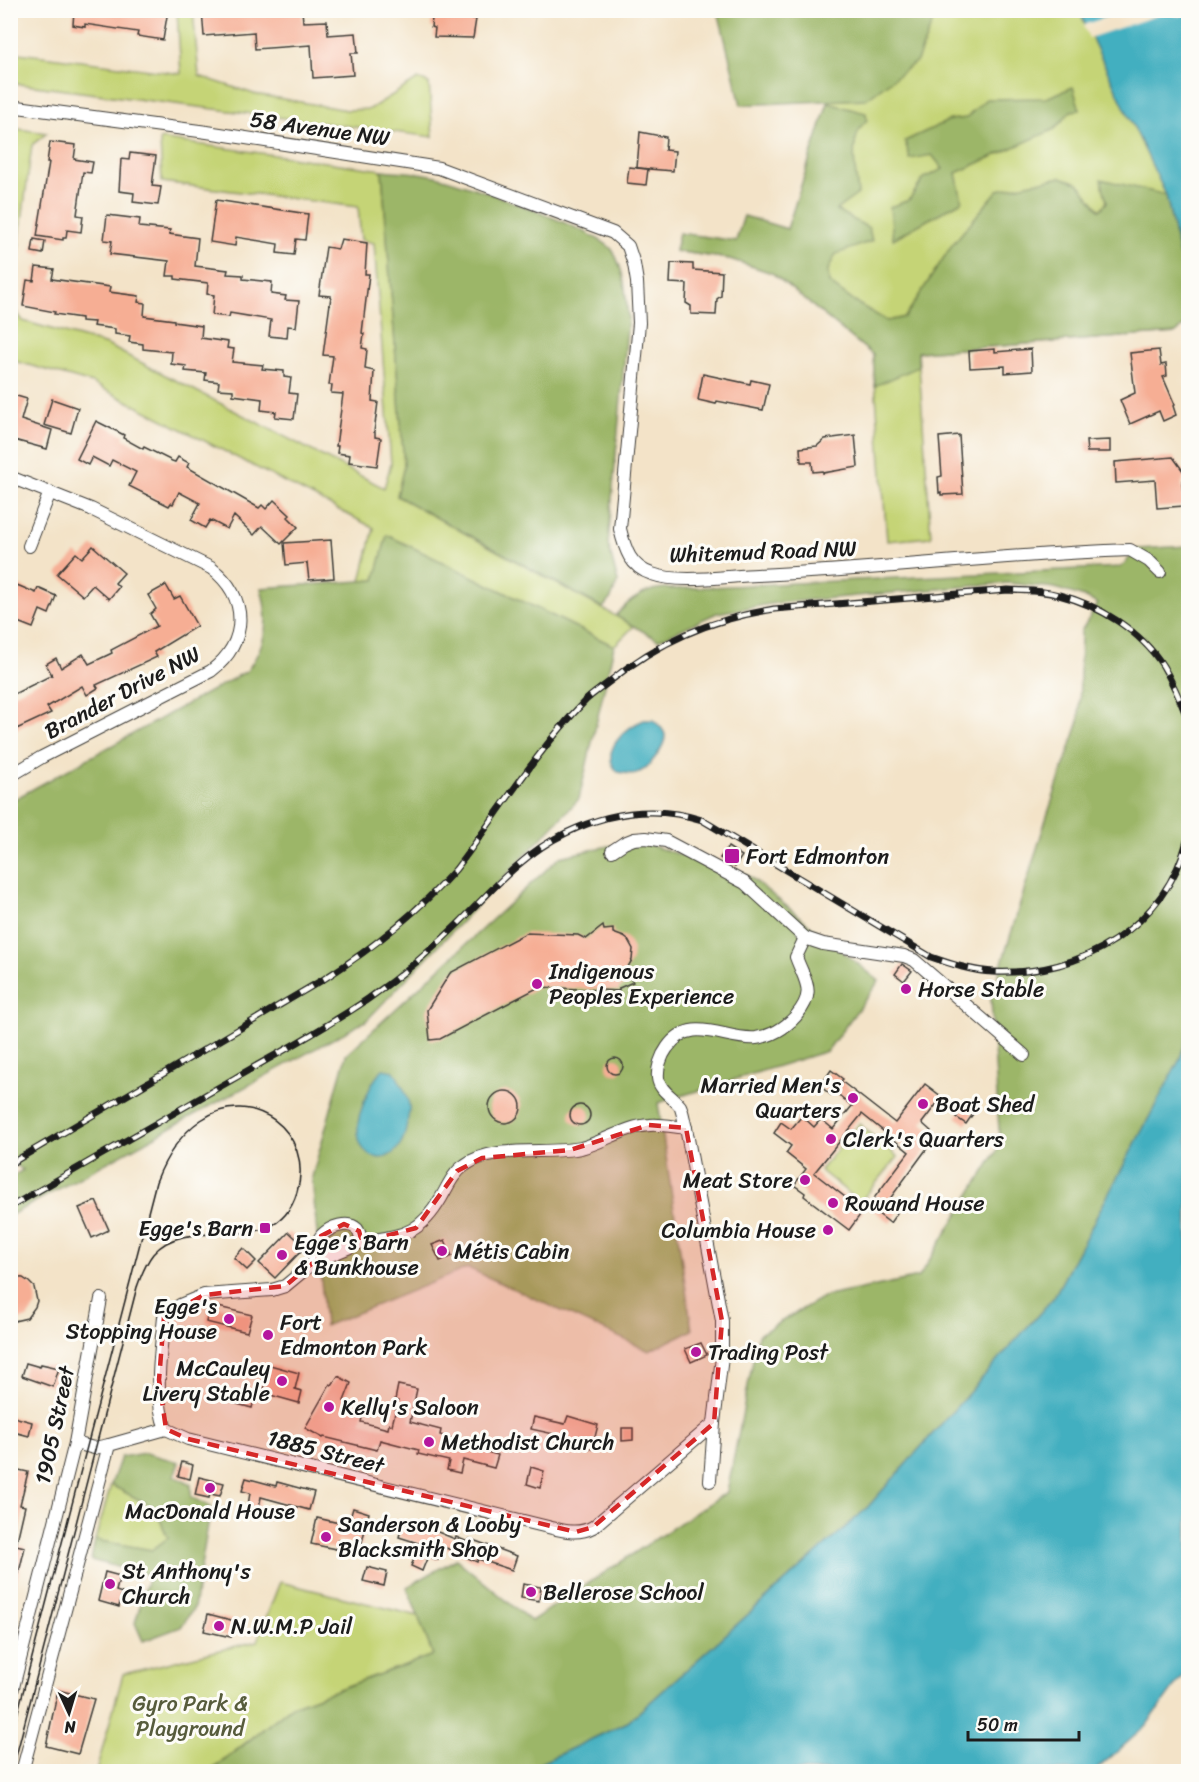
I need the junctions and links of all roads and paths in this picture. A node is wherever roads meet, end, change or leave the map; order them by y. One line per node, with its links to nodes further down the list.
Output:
1 (10, 106): 2 (street, 58 Avenue NW)
2 (613, 233): 6 (street, Whitemud Road NW)
3 (10, 477): 4 (street, Brander Drive NW)
4 (50, 492): 5 (street); 7 (street, Brander Drive NW)
5 (29, 546)
6 (1160, 572)
7 (10, 776)
8 (612, 851): 9 (street)
9 (805, 938): 10 (street); 11 (street)
10 (1024, 1055)
11 (686, 1128): 12 (street); 15 (street)
12 (362, 1242): 13 (street); 13 (street)
13 (314, 1262): 16 (street)
14 (101, 1299): 17 (street, 1905 Street)
15 (714, 1424): 16 (street, 1885 Street); 19 (street)
16 (166, 1429): 18 (street)
17 (75, 1443): 18 (street); 20 (street, 1905 Street)
18 (109, 1445): 22 (street)
19 (710, 1481)
20 (15, 1660): 21 (street, 1905 Street)
21 (10, 1699)
22 (22, 1772)

